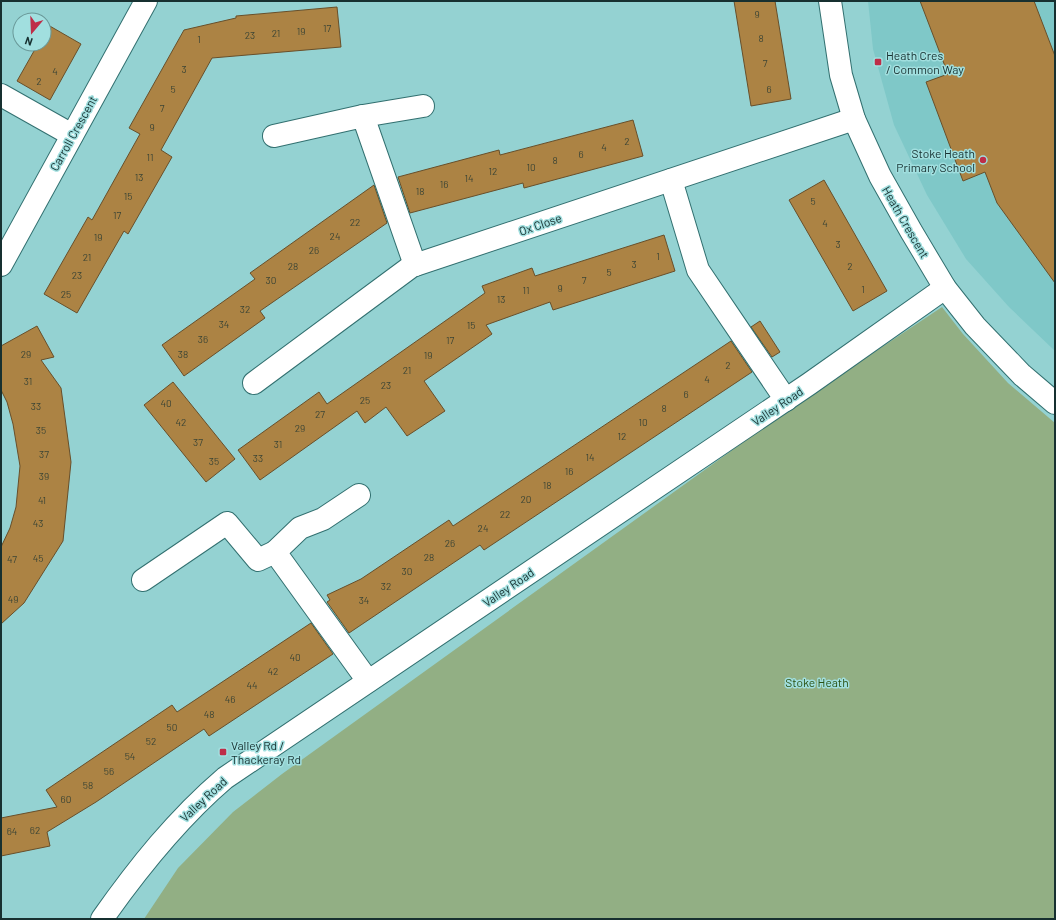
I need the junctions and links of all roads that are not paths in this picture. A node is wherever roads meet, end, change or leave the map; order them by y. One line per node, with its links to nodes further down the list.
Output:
1 (146, 1): 7 (street, Carroll Crescent)
2 (830, 1): 6 (street, Heath Crescent)
3 (1, 95): 7 (street)
4 (423, 106): 5 (street)
5 (363, 116): 8 (street); 11 (street)
6 (854, 119): 9 (street, Ox Close); 12 (street, Heath Crescent)
7 (72, 135): 10 (street, Carroll Crescent)
8 (274, 136)
9 (671, 180): 11 (street, Ox Close); 14 (street)
10 (1, 265)
11 (415, 265): 13 (street, Ox Close)
12 (945, 288): 14 (street, Valley Road); 15 (street, Heath Crescent)
13 (254, 383)
14 (786, 400): 19 (street, Valley Road)
15 (1055, 403)
16 (358, 495): 17 (street)
17 (275, 552): 18 (street); 19 (street)
18 (143, 580)
19 (368, 681): 20 (street, Valley Road)
20 (102, 919)

